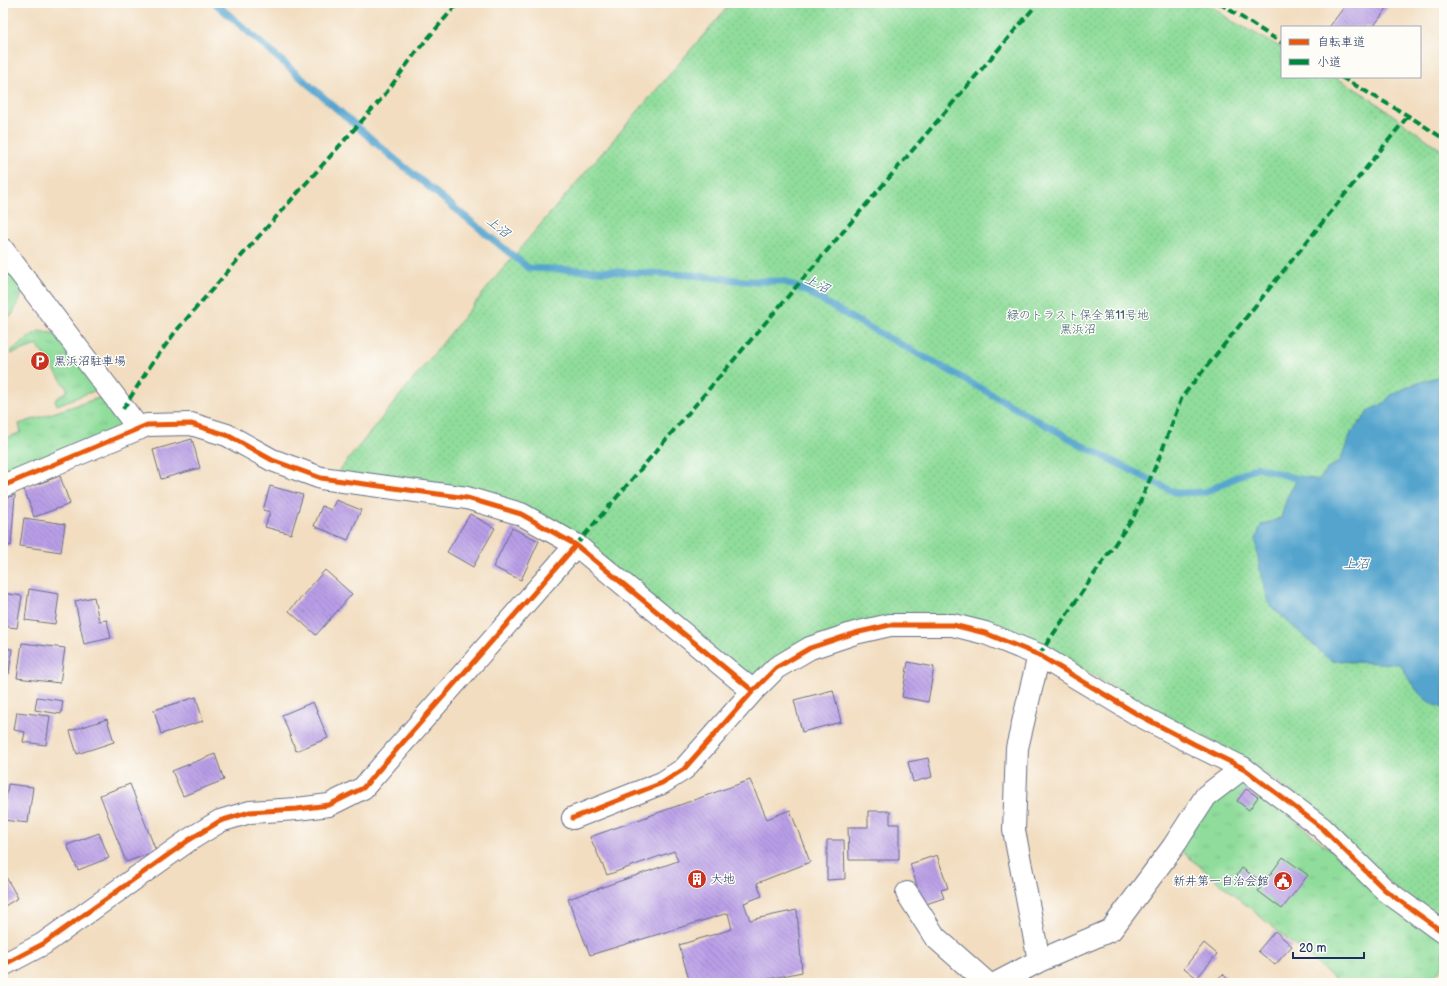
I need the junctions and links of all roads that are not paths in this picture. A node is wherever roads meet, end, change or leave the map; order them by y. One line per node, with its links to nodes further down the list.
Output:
1 (3, 250): 2 (street)
2 (139, 429): 3 (street); 4 (street)
3 (3, 486)
4 (576, 545): 6 (street); 12 (street)
5 (1039, 655): 6 (street); 7 (street); 11 (street)
6 (753, 691): 8 (street)
7 (1243, 768): 10 (street); 11 (street)
8 (573, 818)
9 (907, 893): 13 (street)
10 (1444, 934)
11 (1039, 961): 14 (street)
12 (3, 965)
13 (987, 983)
14 (997, 983)

